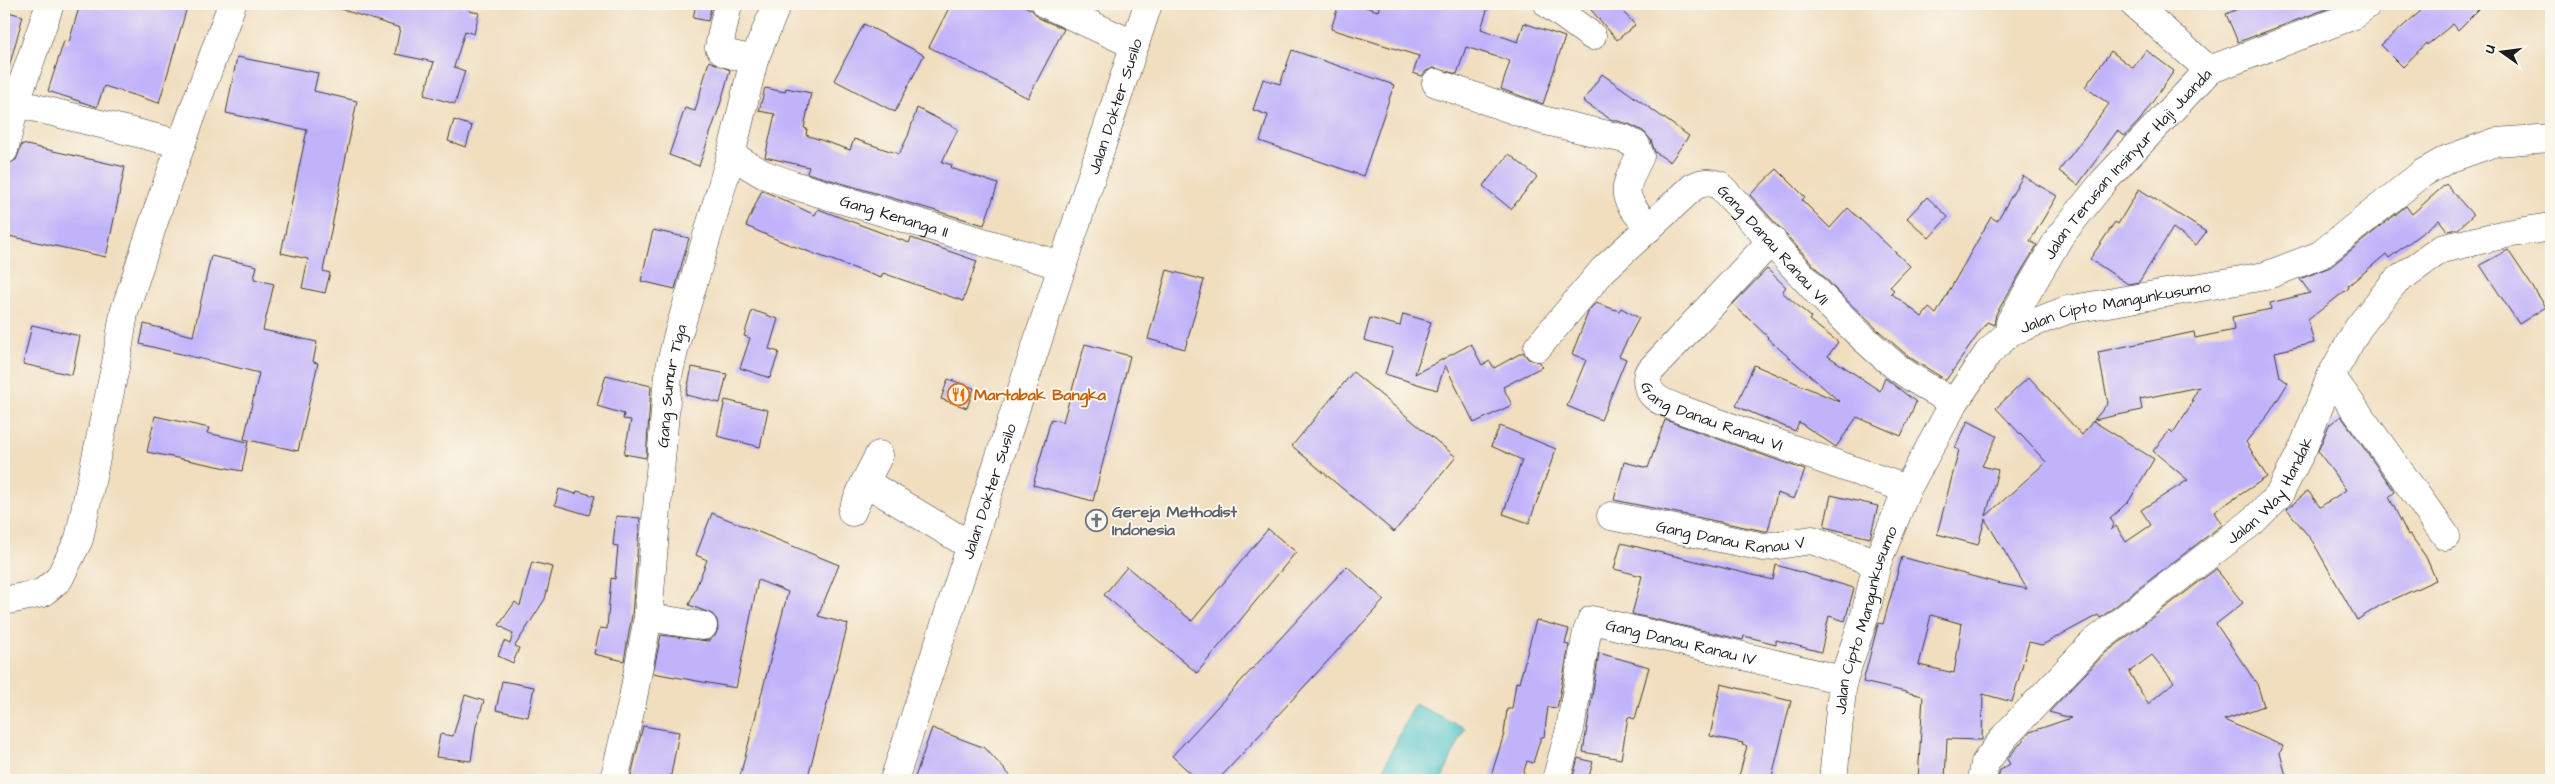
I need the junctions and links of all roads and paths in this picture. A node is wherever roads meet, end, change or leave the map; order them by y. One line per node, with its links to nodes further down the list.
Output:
1 (50, 4): 15 (street)
2 (232, 4): 17 (street)
3 (728, 4): 12 (street)
4 (777, 4): 12 (street, Gang Sumur Tiga)
5 (1046, 4): 11 (street)
6 (1148, 4): 11 (street, Jalan Dokter Susilo)
7 (1548, 4): 10 (street)
8 (2134, 4): 13 (street)
9 (2368, 4): 13 (street, Jalan Terusan Insinyur Haji Juanda)
10 (1592, 36)
11 (1134, 45): 23 (street, Jalan Dokter Susilo)
12 (754, 60): 19 (street, Gang Sumur Tiga)
13 (2209, 70): 24 (street, Jalan Terusan Insinyur Haji Juanda)
14 (1436, 83): 21 (street)
15 (10, 101): 17 (street); 18 (street)
16 (2551, 138): 24 (street, Jalan Cipto Mangunkusumo)
17 (181, 144): 36 (street)
18 (4, 150)
19 (731, 155): 23 (street, Gang Kenanga II); 37 (street, Gang Sumur Tiga)
20 (2551, 227): 26 (street, Jalan Way Handak)
21 (1649, 228): 22 (street, Gang Danau Ranau VII); 25 (street, Gang Danau Ranau VII)
22 (1772, 240): 27 (street, Gang Danau Ranau VII); 30 (street, Gang Danau Ranau VI)
23 (1063, 266): 34 (street, Jalan Dokter Susilo)
24 (2010, 332): 27 (street, Jalan Cipto Mangunkusumo)
25 (1538, 347)
26 (2331, 376): 33 (street); 44 (street, Jalan Way Handak)
27 (1954, 403): 30 (street, Jalan Cipto Mangunkusumo)
28 (879, 455): 29 (street)
29 (865, 482): 31 (street); 34 (street)
30 (1907, 489): 35 (street, Jalan Cipto Mangunkusumo)
31 (852, 512)
32 (1611, 516): 35 (street, Gang Danau Ranau V)
33 (2446, 536)
34 (971, 546): 41 (street, Jalan Dokter Susilo)
35 (1877, 563): 39 (street, Jalan Cipto Mangunkusumo)
36 (4, 601)
37 (648, 617): 38 (street); 40 (street, Gang Sumur Tiga)
38 (703, 626)
39 (1843, 680): 42 (street, Gang Danau Ranau IV); 43 (street, Jalan Cipto Mangunkusumo)
40 (614, 780)
41 (894, 780)
42 (1556, 780)
43 (1833, 780)
44 (1982, 780)

